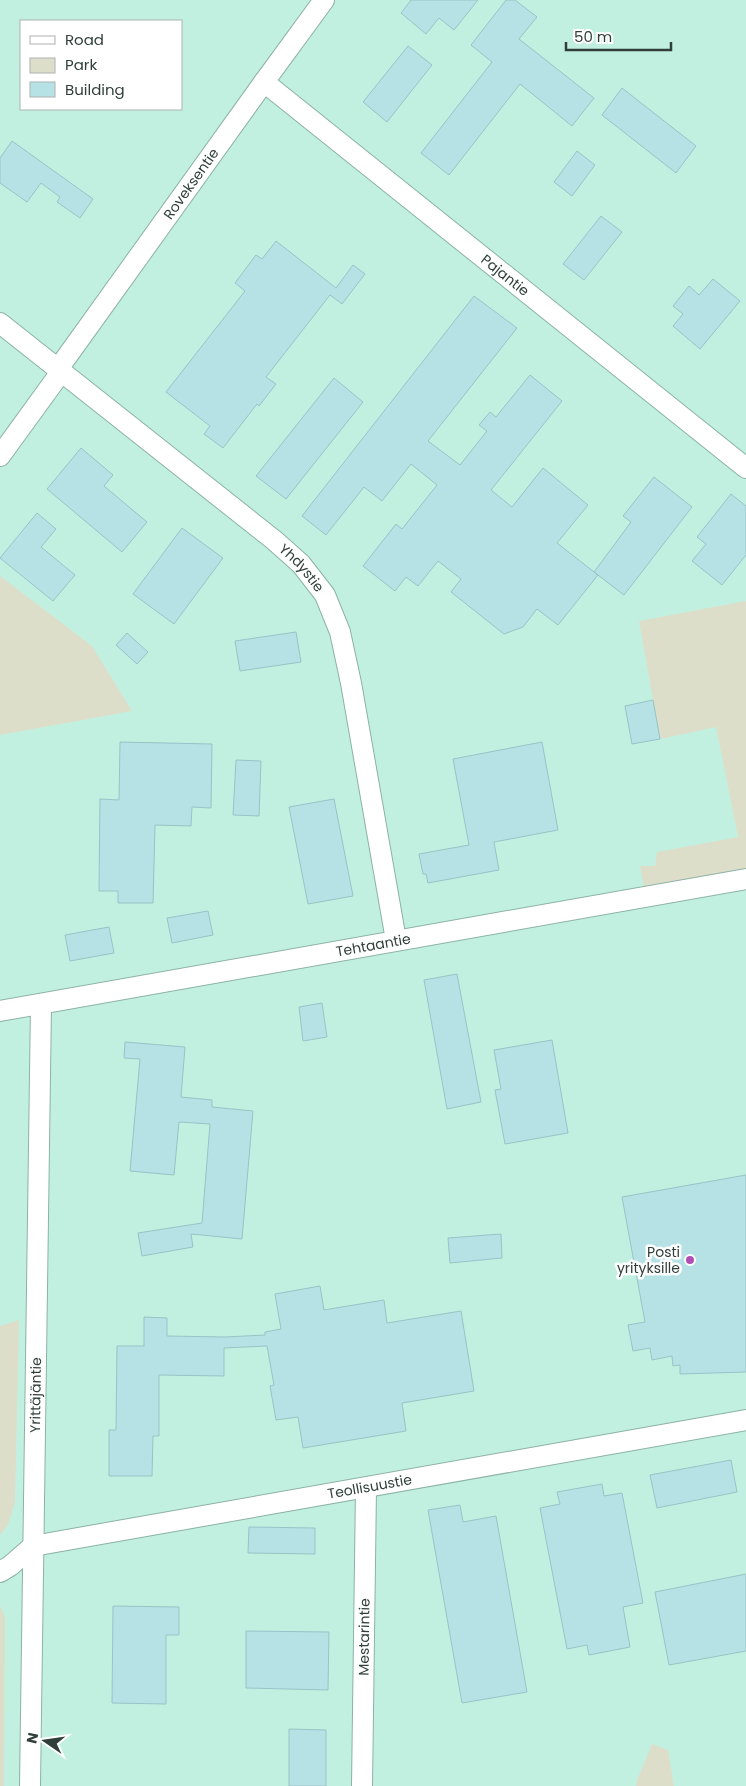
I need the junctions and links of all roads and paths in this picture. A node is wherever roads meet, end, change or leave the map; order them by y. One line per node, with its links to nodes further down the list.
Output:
1 (324, 0): 2 (street, Roveksentie)
2 (264, 82): 4 (street, Roveksentie); 6 (street, Pajantie)
3 (0, 323): 4 (street, Yhdystie)
4 (60, 371): 5 (street, Roveksentie); 8 (street, Yhdystie)
5 (0, 456)
6 (746, 468)
7 (746, 879): 8 (street, Tehtaantie)
8 (396, 940): 9 (street, Tehtaantie)
9 (41, 1004): 10 (street, Tehtaantie); 13 (street, Yrittäjäntie)
10 (0, 1011)
11 (746, 1420): 12 (street, Teollisuustie)
12 (366, 1488): 13 (street, Teollisuustie); 16 (street, Mestarintie)
13 (33, 1546): 14 (street); 15 (street, Yrittäjäntie)
14 (0, 1572)
15 (30, 1786)
16 (362, 1786)

